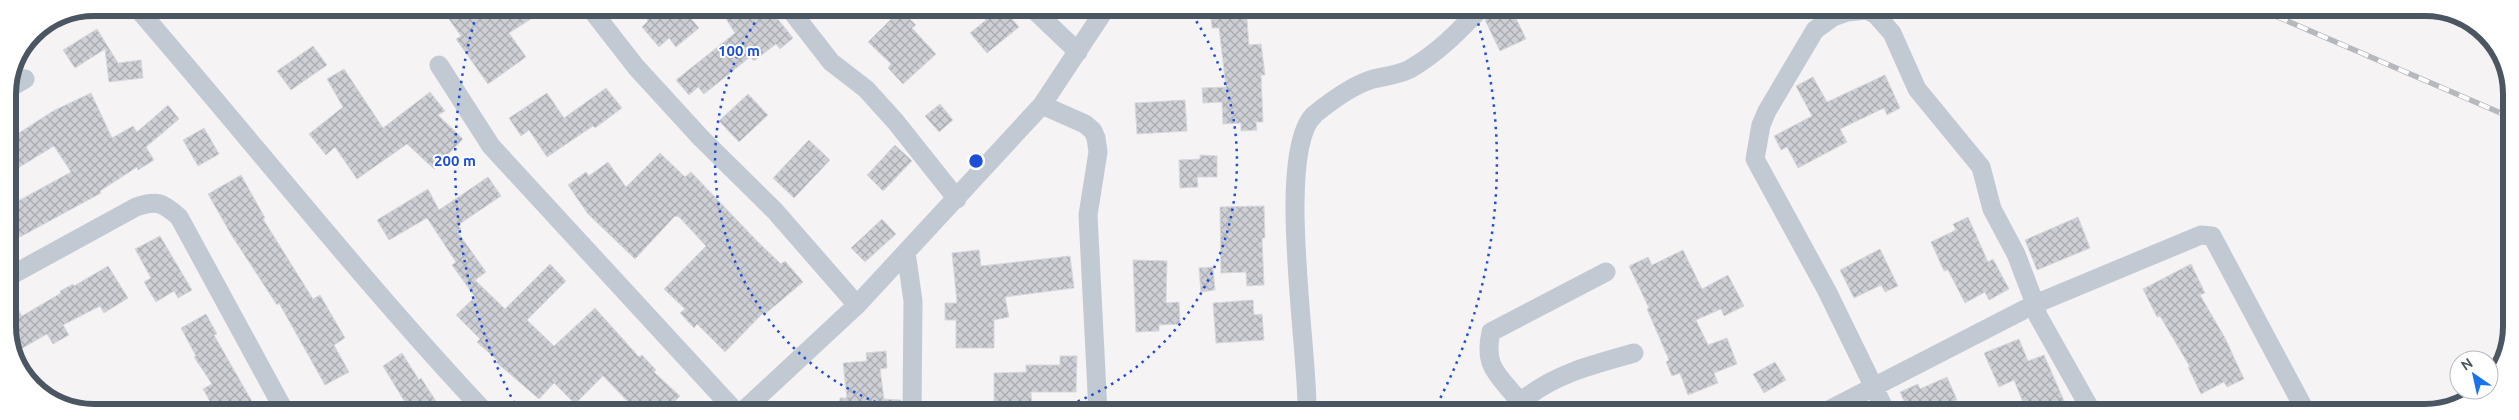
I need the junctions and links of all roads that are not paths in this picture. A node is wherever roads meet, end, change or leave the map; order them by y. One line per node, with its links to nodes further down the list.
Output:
1 (144, 16): 23 (street)
2 (596, 16): 19 (street)
3 (796, 16): 14 (street)
4 (1040, 16): 9 (street)
5 (1101, 16): 9 (street)
6 (1473, 16): 28 (street)
7 (1836, 16): 21 (street)
8 (1877, 16): 18 (street)
9 (1078, 52): 13 (street)
10 (439, 65): 24 (street)
11 (25, 79): 12 (street)
12 (17, 83)
13 (1042, 105): 14 (street); 27 (street)
14 (957, 199): 15 (street)
15 (906, 252): 19 (street); 26 (street)
16 (1606, 272): 29 (street)
17 (16, 273): 22 (street)
18 (2035, 304): 21 (street); 33 (street); 34 (street)
19 (857, 305): 25 (street)
20 (1634, 353): 30 (street)
21 (1874, 388): 31 (street); 32 (street)
22 (281, 404)
23 (477, 404)
24 (729, 404)
25 (751, 404)
26 (912, 404)
27 (1098, 404)
28 (1307, 404)
29 (1514, 404)
30 (1519, 404)
31 (1841, 404)
32 (1882, 404)
33 (2088, 404)
34 (2302, 404)

